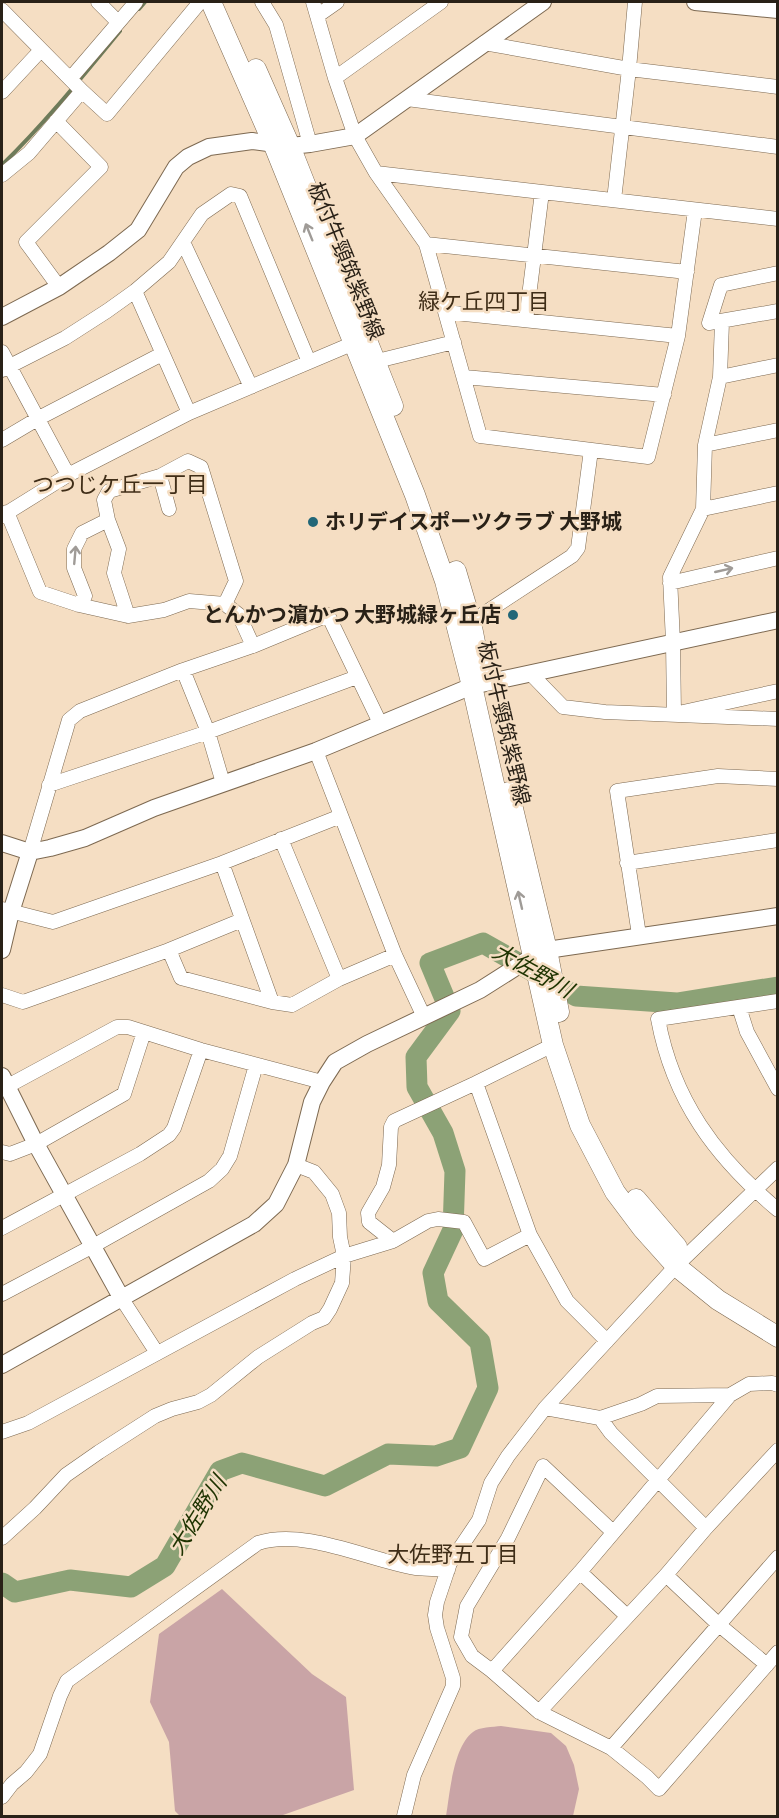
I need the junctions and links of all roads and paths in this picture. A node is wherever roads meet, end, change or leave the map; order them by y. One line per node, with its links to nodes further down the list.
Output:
1 (98, 2): 16 (street)
2 (136, 2): 16 (street)
3 (200, 2): 23 (street)
4 (212, 2): 29 (main road, 板付牛頸筑紫野線)
5 (225, 2): 29 (main road, 板付牛頸筑紫野線)
6 (262, 2): 29 (street)
7 (313, 2): 15 (street)
8 (337, 2): 15 (street)
9 (441, 2): 20 (street)
10 (543, 2): 17 (street)
11 (635, 2): 19 (street)
12 (695, 2): 14 (street)
13 (2, 10): 18 (street)
14 (777, 10)
15 (317, 16): 20 (street)
16 (118, 22): 21 (street)
17 (484, 43): 19 (street); 25 (street)
18 (41, 50): 21 (street); 24 (street)
19 (629, 69): 22 (street); 27 (street)
20 (335, 78): 28 (street)
21 (70, 79): 23 (street)
22 (777, 87)
23 (82, 91): 26 (street)
24 (2, 93)
25 (407, 99): 27 (street); 28 (street)
26 (56, 121): 32 (street); 42 (street)
27 (622, 127): 30 (street); 34 (street)
28 (355, 136): 29 (street); 31 (street)
29 (291, 144): 42 (street); 51 (main road, 板付牛頸筑紫野線, one-way to 29); 55 (main road, 板付牛頸筑紫野線)
30 (777, 147)
31 (375, 173): 33 (street); 38 (street)
32 (2, 175)
33 (542, 192): 34 (street); 39 (street)
34 (614, 200): 35 (street)
35 (695, 210): 36 (street); 40 (street)
36 (777, 219)
37 (183, 242): 43 (street); 54 (street); 60 (street)
38 (426, 244): 39 (street); 45 (street)
39 (534, 256): 40 (street); 47 (street)
40 (687, 272): 49 (street)
41 (777, 273): 48 (street)
42 (59, 287): 46 (street)
43 (135, 291): 53 (street); 57 (street)
44 (777, 311): 48 (street)
45 (445, 312): 47 (street); 50 (street)
46 (2, 317)
47 (526, 320): 49 (street)
48 (722, 322): 59 (street)
49 (678, 336): 61 (street)
50 (454, 342): 55 (street); 58 (street)
51 (354, 343): 54 (street); 55 (main road, 板付牛頸筑紫野線)
52 (2, 352): 57 (street)
53 (162, 354): 62 (street); 63 (street)
54 (309, 362): 60 (street)
55 (369, 363): 81 (main road, 板付牛頸筑紫野線); 87 (main road, 板付牛頸筑紫野線)
56 (777, 365): 59 (street)
57 (6, 367): 63 (street)
58 (464, 377): 61 (street); 67 (street)
59 (720, 377): 66 (street)
60 (251, 387): 62 (street)
61 (663, 395): 67 (street)
62 (189, 413): 68 (street)
63 (39, 418): 65 (street); 68 (street)
64 (777, 430): 66 (street)
65 (2, 440)
66 (705, 445): 72 (street)
67 (591, 450): 81 (street)
68 (68, 475): 73 (street)
69 (160, 476): 71 (street); 74 (street); 77 (street)
70 (777, 493): 72 (street)
71 (169, 509)
72 (703, 509): 76 (street)
73 (4, 514): 78 (street)
74 (108, 520): 78 (street, one-way to 74); 79 (street)
75 (777, 558): 76 (street, one-way to 75)
76 (670, 583): 82 (street)
77 (225, 604): 79 (street); 83 (street)
78 (79, 605): 79 (street)
79 (128, 616)
80 (777, 620): 82 (street)
81 (471, 622): 87 (main road, 板付牛頸筑紫野線)
82 (673, 642): 85 (street); 89 (street)
83 (253, 646): 84 (street); 86 (street)
84 (183, 670): 92 (street); 96 (street)
85 (530, 673): 87 (street); 89 (street)
86 (357, 677): 91 (street); 92 (street)
87 (478, 685): 91 (street); 110 (main road, 板付牛頸筑紫野線)
88 (777, 691): 89 (street)
89 (674, 714): 90 (street)
90 (777, 719)
91 (380, 723): 93 (street)
92 (207, 732): 95 (street); 96 (street)
93 (316, 751): 95 (street); 97 (street)
94 (777, 779): 103 (street)
95 (224, 783): 101 (street)
96 (49, 785): 101 (street)
97 (341, 816): 98 (street); 111 (street)
98 (281, 839): 102 (street); 112 (street)
99 (777, 840): 103 (street)
100 (2, 843): 101 (street)
101 (30, 852): 104 (street)
102 (222, 863): 104 (street); 106 (street)
103 (627, 863): 107 (street)
104 (6, 911): 108 (street)
105 (777, 916): 107 (street)
106 (242, 920): 109 (street); 115 (street)
107 (639, 935): 110 (street)
108 (2, 950)
109 (169, 950): 113 (street); 115 (street)
110 (539, 953): 117 (street); 119 (main road, 板付牛頸筑紫野線); 138 (main road, 板付牛頸筑紫野線)
111 (395, 955): 112 (street); 117 (street)
112 (339, 979): 115 (street)
113 (2, 995)
114 (777, 1001): 116 (street)
115 (272, 1002)
116 (740, 1006): 125 (street); 130 (street)
117 (427, 1016): 123 (street)
118 (144, 1032): 120 (street); 122 (street); 126 (street)
119 (554, 1045): 124 (street); 138 (main road, 板付牛頸筑紫野線)
120 (201, 1050): 121 (street); 131 (street)
121 (256, 1065): 123 (street); 136 (street)
122 (4, 1082): 126 (street)
123 (322, 1082): 128 (street)
124 (476, 1083): 134 (street); 135 (street)
125 (777, 1089)
126 (36, 1144): 127 (street); 131 (street)
127 (2, 1152)
128 (296, 1165): 137 (street); 140 (street)
129 (777, 1168): 130 (street)
130 (755, 1191): 132 (street); 138 (street)
131 (63, 1194): 133 (street); 136 (street)
132 (777, 1210)
133 (2, 1228)
134 (530, 1235): 135 (street); 143 (street)
135 (393, 1241): 137 (street)
136 (93, 1246): 139 (street); 140 (street)
137 (344, 1256): 144 (street); 155 (street)
138 (681, 1262): 141 (main road, 板付牛頸筑紫野線); 142 (main road, 板付牛頸筑紫野線); 143 (street)
139 (2, 1293)
140 (122, 1299): 144 (street); 145 (street)
141 (777, 1323)
142 (777, 1337)
143 (607, 1341): 148 (street)
144 (157, 1353): 150 (street)
145 (2, 1365)
146 (777, 1385): 147 (street)
147 (730, 1395): 149 (street); 152 (street)
148 (545, 1408): 149 (street); 157 (street)
149 (600, 1418): 152 (street)
150 (2, 1432)
151 (777, 1451): 153 (street)
152 (658, 1481): 153 (street); 154 (street)
153 (705, 1528): 159 (street)
154 (613, 1532): 158 (street); 164 (street)
155 (2, 1538)
156 (777, 1557): 161 (street)
157 (448, 1570): 167 (street); 168 (street)
158 (580, 1572): 160 (street); 164 (street)
159 (666, 1575): 160 (street); 161 (street)
160 (627, 1616): 165 (street)
161 (718, 1624): 163 (street); 166 (street)
162 (777, 1652): 163 (street)
163 (767, 1665): 166 (street)
164 (492, 1671): 165 (street)
165 (539, 1712): 166 (street)
166 (611, 1748)
167 (2, 1797)
168 (404, 1816)

